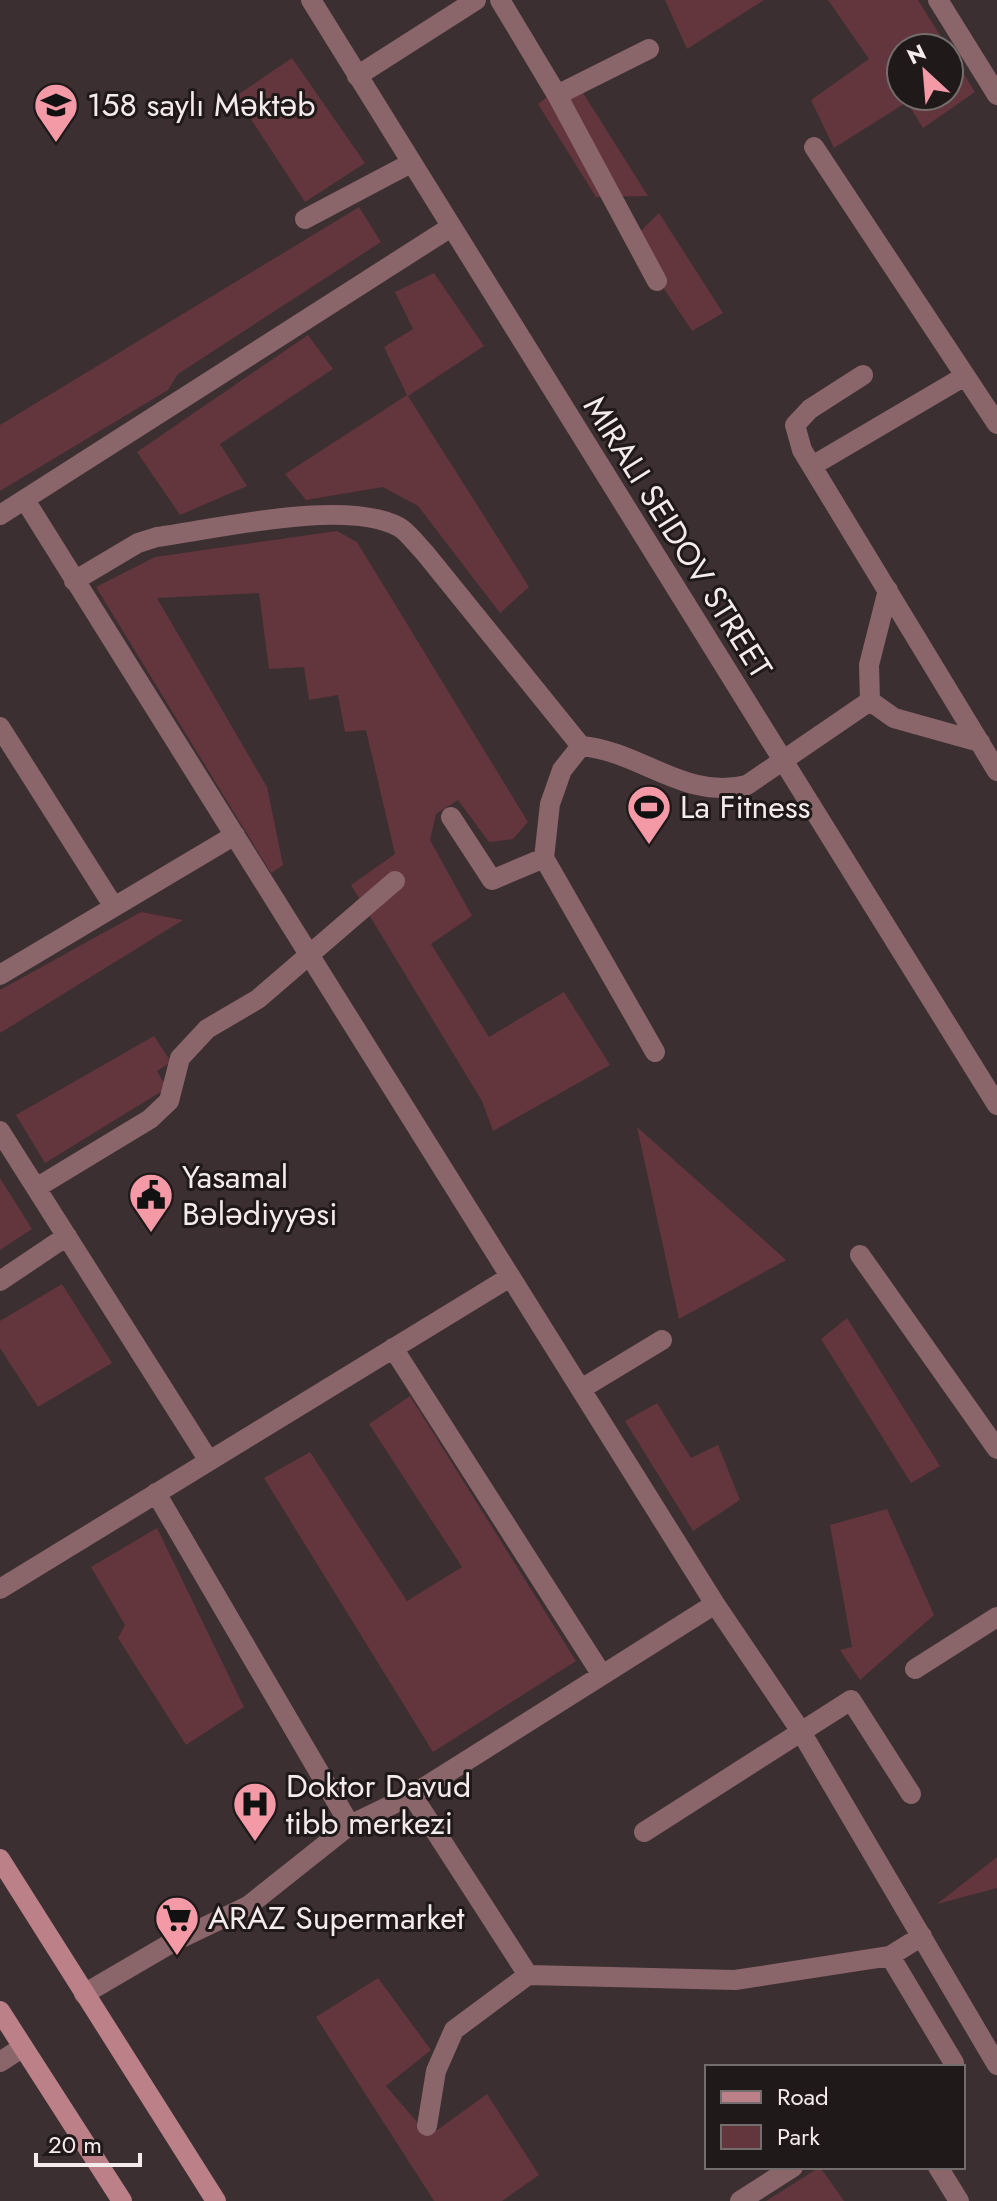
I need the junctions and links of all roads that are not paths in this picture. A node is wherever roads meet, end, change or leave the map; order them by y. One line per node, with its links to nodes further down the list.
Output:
1 (311, 0): 6 (street, MIRALI SEIDOV STREET)
2 (476, 0): 6 (street)
3 (500, 0): 7 (street)
4 (938, 0): 8 (street)
5 (649, 49): 7 (street)
6 (357, 76): 10 (street, MIRALI SEIDOV STREET)
7 (557, 95): 13 (street)
8 (997, 95)
9 (814, 147): 15 (street)
10 (411, 163): 11 (street); 12 (street, MIRALI SEIDOV STREET)
11 (305, 219)
12 (451, 227): 18 (street); 26 (street, MIRALI SEIDOV STREET)
13 (657, 281)
14 (863, 375): 17 (street)
15 (965, 376): 16 (street); 17 (street)
16 (997, 424)
17 (812, 466): 21 (street)
18 (25, 500): 19 (street); 20 (street)
19 (0, 515)
20 (74, 581): 25 (street); 29 (street)
21 (888, 590): 22 (street); 24 (street)
22 (870, 701): 24 (street); 26 (street)
23 (0, 727): 32 (street)
24 (980, 742): 27 (street)
25 (581, 746): 26 (street); 30 (street)
26 (782, 762): 36 (street, MIRALI SEIDOV STREET)
27 (997, 771)
28 (451, 817): 30 (street)
29 (235, 835): 32 (street); 33 (street)
30 (544, 858): 35 (street)
31 (395, 881): 33 (street)
32 (114, 907): 34 (street)
33 (309, 953): 38 (street); 41 (street)
34 (0, 975)
35 (655, 1052)
36 (997, 1105)
37 (0, 1131): 38 (street)
38 (36, 1188): 39 (street)
39 (67, 1236): 42 (street); 47 (street)
40 (860, 1255): 46 (street)
41 (510, 1277): 44 (street); 45 (street)
42 (0, 1281)
43 (662, 1340): 45 (street)
44 (393, 1348): 47 (street); 53 (street)
45 (581, 1389): 50 (street)
46 (997, 1449)
47 (209, 1461): 48 (street)
48 (156, 1493): 49 (street); 57 (street)
49 (0, 1589)
50 (715, 1604): 53 (street); 54 (street)
51 (997, 1617): 52 (street)
52 (915, 1669)
53 (602, 1675): 56 (street)
54 (800, 1730): 55 (street); 58 (street); 60 (street)
55 (911, 1794)
56 (412, 1795): 57 (street); 62 (street)
57 (350, 1825): 63 (street)
58 (644, 1832)
59 (0, 1859): 63 (main road)
60 (922, 1936): 61 (street); 65 (street)
61 (890, 1956): 62 (street); 68 (street)
62 (528, 1975): 70 (street)
63 (84, 1994): 74 (main road)
64 (0, 2011): 66 (main road)
65 (984, 2043): 68 (street); 69 (street)
66 (23, 2047): 67 (street); 73 (main road)
67 (0, 2062)
68 (951, 2065)
69 (997, 2065)
70 (427, 2126)
71 (790, 2169): 75 (street)
72 (939, 2169): 76 (street)
73 (122, 2201)
74 (216, 2201)
75 (740, 2201)
76 (959, 2201)

